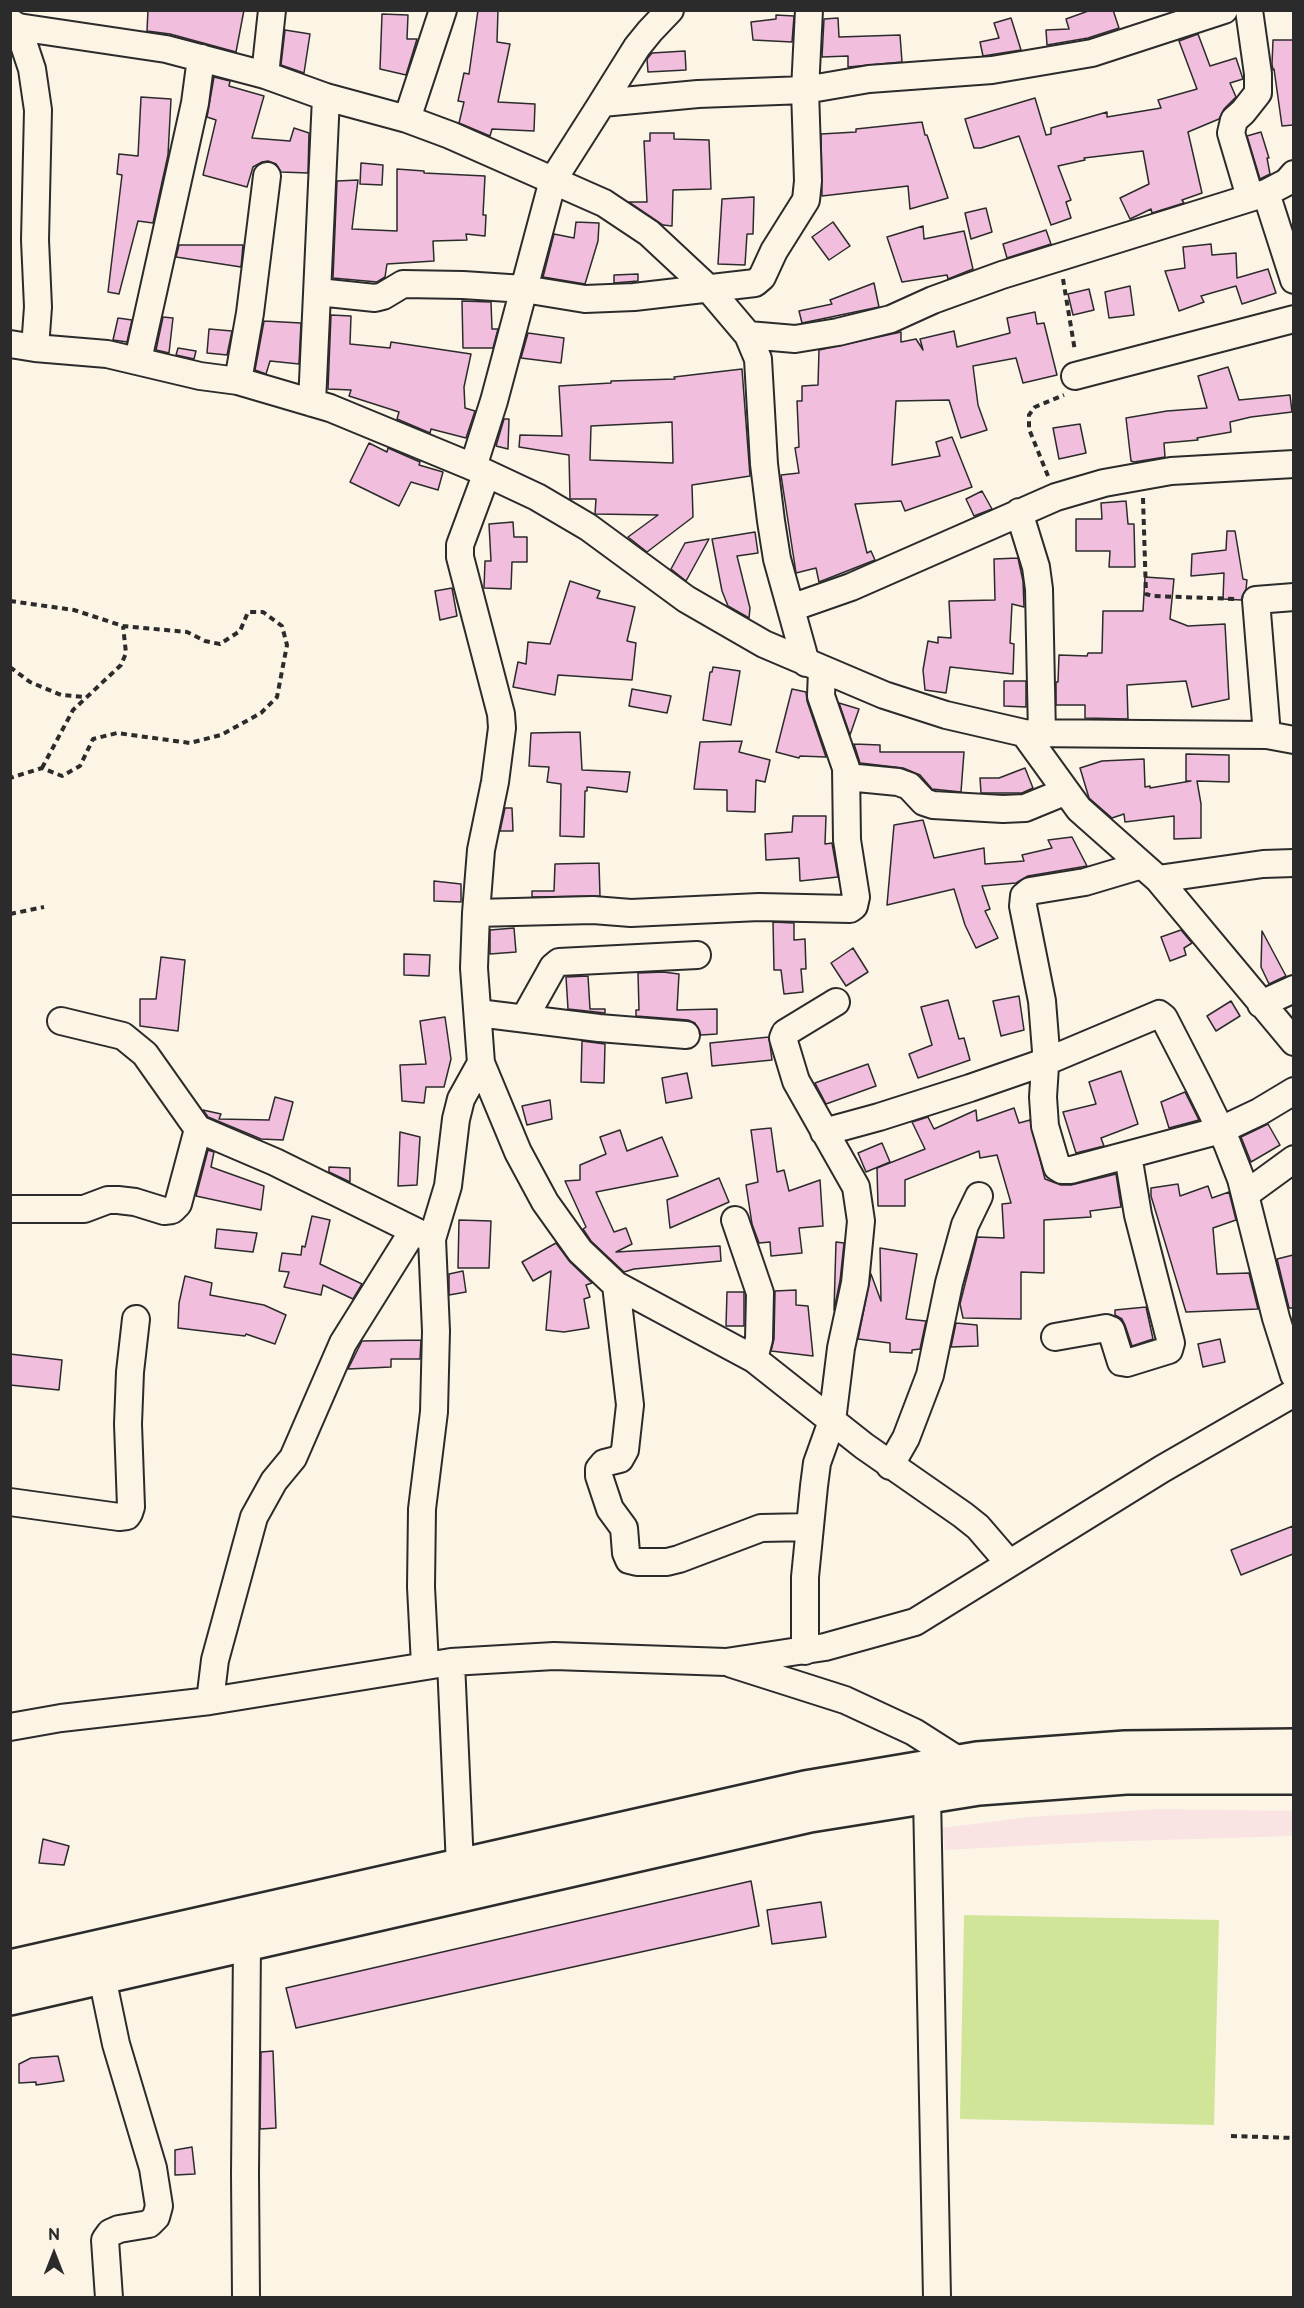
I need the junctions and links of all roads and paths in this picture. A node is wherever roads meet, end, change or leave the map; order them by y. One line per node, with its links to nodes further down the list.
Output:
1 (272, 10): 9 (street)
2 (443, 10): 13 (street)
3 (670, 10): 12 (street)
4 (810, 10): 10 (street)
5 (1224, 10): 10 (street)
6 (1249, 10): 17 (street)
7 (14, 24): 8 (street); 25 (street)
8 (201, 58): 9 (street); 26 (street)
9 (265, 75): 11 (street)
10 (805, 90): 12 (street); 20 (street)
11 (326, 97): 13 (street); 21 (street)
12 (603, 103): 16 (street)
13 (407, 119): 16 (street)
14 (1293, 174): 17 (street)
15 (267, 176): 28 (street)
16 (554, 180): 19 (street); 20 (street)
17 (1258, 195): 18 (street); 23 (street)
18 (1293, 280)
19 (524, 289): 20 (street); 21 (street); 31 (street)
20 (709, 289): 23 (street)
21 (318, 292): 29 (street)
22 (1293, 319): 27 (street)
23 (748, 335): 37 (street)
24 (10, 344): 25 (street)
25 (35, 348): 26 (street)
26 (138, 360): 28 (street)
27 (1075, 376)
28 (238, 381): 29 (street)
29 (312, 403): 31 (street)
30 (1293, 464): 32 (street)
31 (480, 471): 39 (street); 52 (street)
32 (1142, 475): 33 (street); 35 (path)
33 (1019, 512): 37 (street); 42 (street)
34 (1293, 597): 35 (street)
35 (1256, 600): 43 (street)
36 (10, 601): 38 (path)
37 (791, 608): 39 (street)
38 (123, 626): 41 (path); 45 (path)
39 (814, 666): 42 (street); 46 (street)
40 (10, 668): 41 (path)
41 (86, 697): 45 (path)
42 (1033, 734): 43 (street); 48 (street)
43 (1267, 735): 44 (street)
44 (1293, 740)
45 (42, 768): 47 (path)
46 (847, 777): 48 (street); 52 (street)
47 (10, 778)
48 (1064, 792): 50 (street)
49 (1293, 863): 50 (street)
50 (1150, 872): 57 (street); 63 (street)
51 (44, 907): 53 (path)
52 (476, 913): 58 (street)
53 (10, 914)
54 (697, 955): 59 (street)
55 (1293, 989): 57 (street)
56 (836, 1002): 68 (street)
57 (1261, 1004): 62 (street)
58 (478, 1013): 59 (street); 64 (street)
59 (525, 1017): 61 (street)
60 (61, 1021): 66 (street)
61 (686, 1035)
62 (1293, 1042)
63 (1045, 1062): 67 (street); 68 (street); 69 (street)
64 (481, 1063): 75 (street); 76 (street)
65 (1293, 1091): 67 (street)
66 (198, 1129): 73 (street); 75 (street)
67 (1221, 1130): 69 (street); 71 (street)
68 (824, 1132): 82 (street)
69 (1128, 1155): 78 (street)
70 (1293, 1159): 71 (street)
71 (1246, 1194): 80 (street)
72 (979, 1196): 83 (street)
73 (10, 1209)
74 (735, 1220): 79 (street)
75 (422, 1235): 90 (street); 91 (street)
76 (616, 1286): 79 (street); 85 (street)
77 (136, 1319): 84 (street)
78 (1055, 1337)
79 (754, 1359): 82 (street)
80 (1293, 1375)
81 (1293, 1393): 86 (street)
82 (832, 1421): 83 (street); 85 (street)
83 (890, 1466): 86 (street)
84 (10, 1502)
85 (810, 1527): 87 (street)
86 (1009, 1563): 87 (street)
87 (805, 1651): 89 (street)
88 (451, 1662): 89 (street); 90 (street); 98 (street)
89 (726, 1662): 94 (street)
90 (425, 1665): 91 (street)
91 (210, 1701): 92 (street)
92 (10, 1727)
93 (1293, 1746): 94 (street)
94 (961, 1762): 97 (street)
95 (1293, 1777): 96 (street)
96 (927, 1796): 97 (street); 107 (street)
97 (611, 1846): 98 (street); 99 (street)
98 (460, 1866): 100 (street)
99 (247, 1945): 101 (street); 106 (street)
100 (10, 1967)
101 (102, 1977): 102 (street); 105 (street)
102 (10, 1998)
103 (1231, 2136): 104 (path)
104 (1293, 2138)
105 (109, 2298)
106 (246, 2298)
107 (937, 2298)

